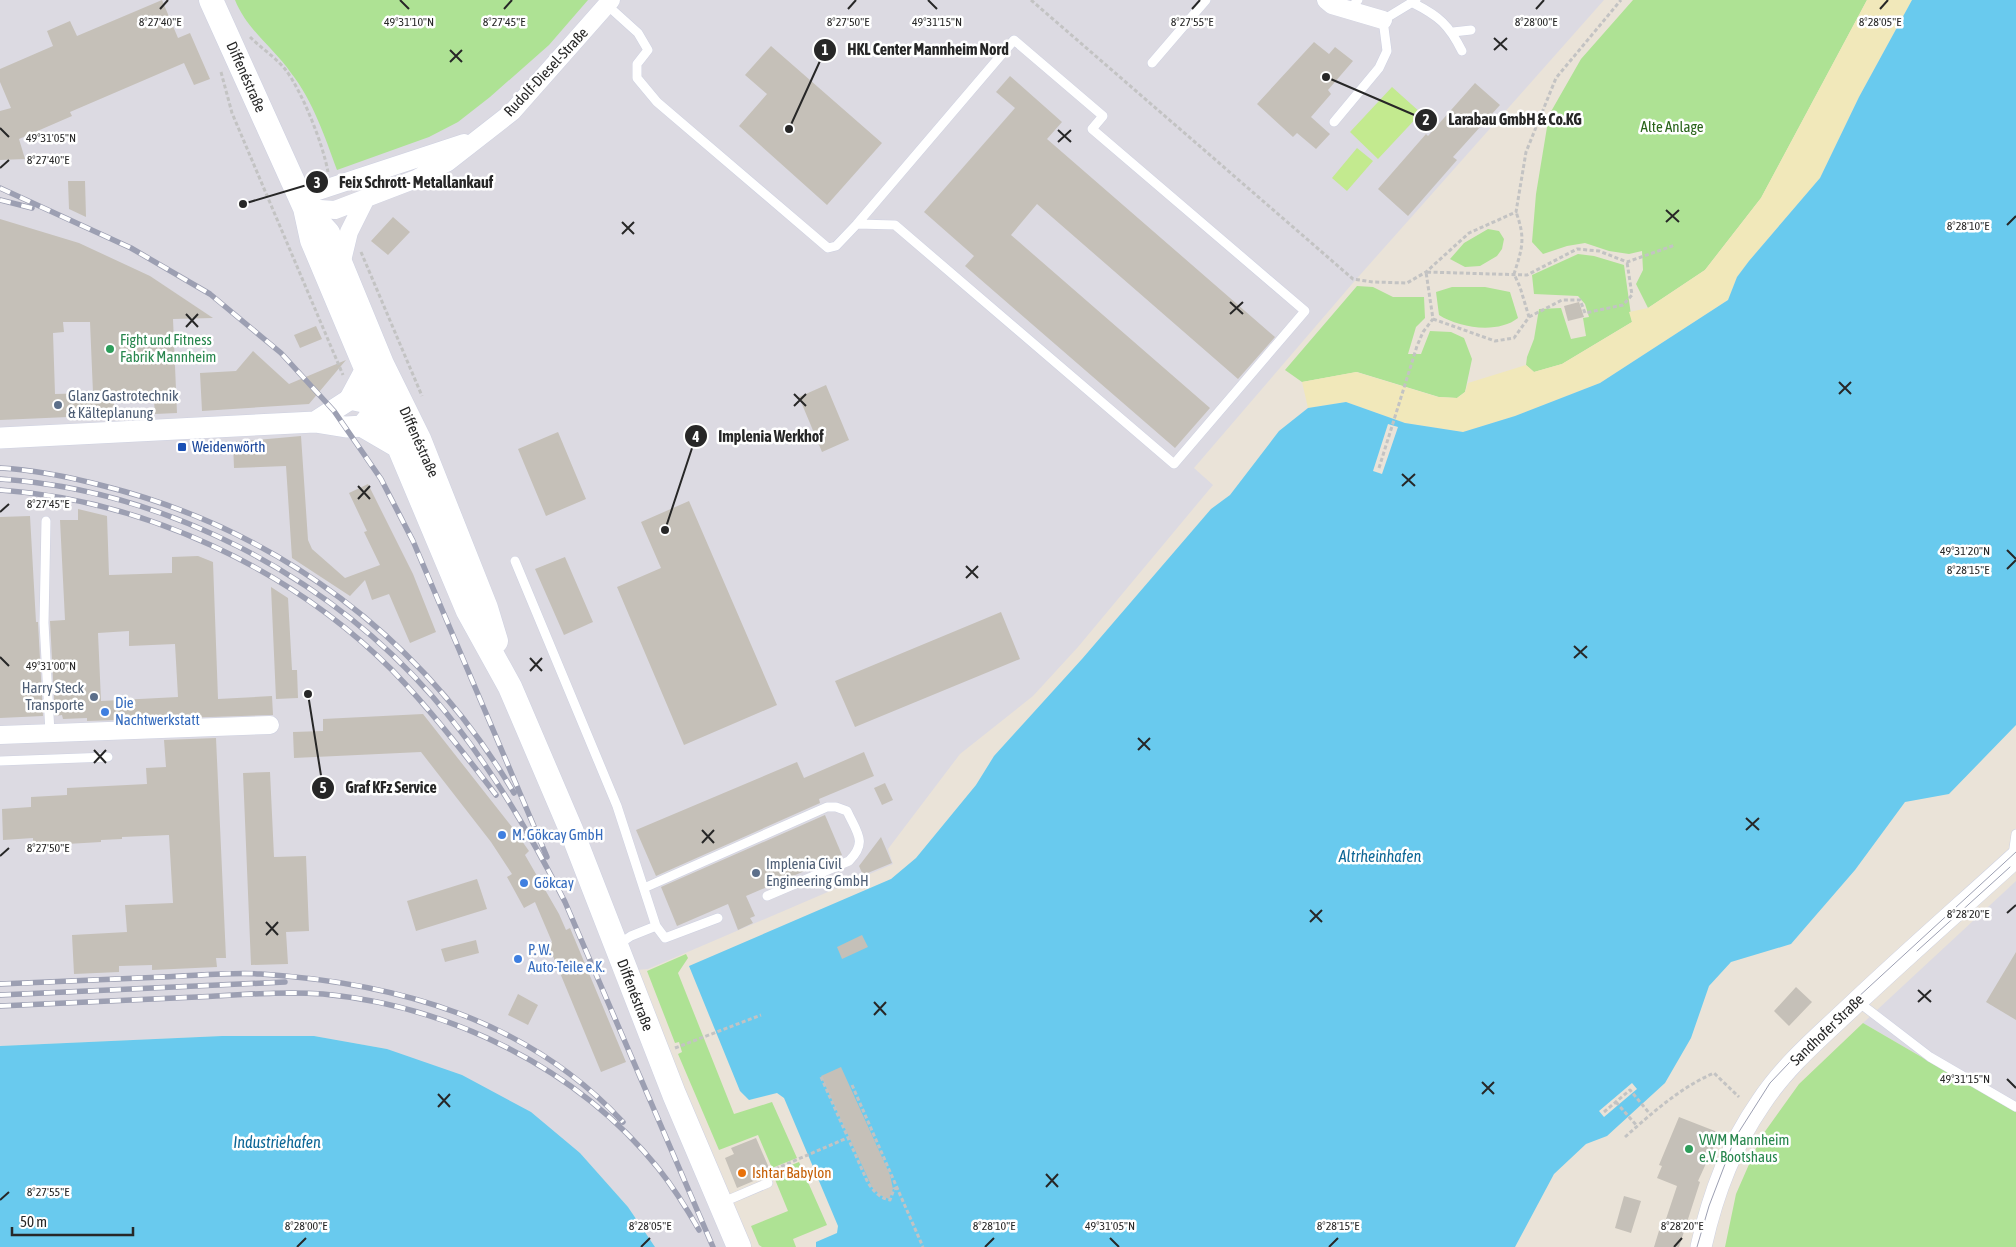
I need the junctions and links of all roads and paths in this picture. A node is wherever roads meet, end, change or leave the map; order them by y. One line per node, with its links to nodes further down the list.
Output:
1 (211, 0): 20 (main road, Diffenéstraße)
2 (1031, 0): 27 (path)
3 (1206, 0): 14 (lane)
4 (1326, 0): 8 (street)
5 (1621, 0): 21 (path)
6 (609, 2): 17 (street, Rudolf-Diesel-Straße); 22 (lane)
7 (1415, 2): 9 (lane); 11 (lane)
8 (1354, 5): 9 (street)
9 (1383, 20): 16 (lane)
10 (1472, 30): 11 (lane)
11 (1453, 32): 13 (lane)
12 (248, 36): 18 (path)
13 (1462, 51)
14 (1152, 62)
15 (220, 70): 33 (path)
16 (1334, 122)
17 (477, 139): 18 (street, Rudolf-Diesel-Straße); 19 (street, Rudolf-Diesel-Straße)
18 (330, 187): 20 (street, Rudolf-Diesel-Straße)
19 (365, 200): 20 (street, Rudolf-Diesel-Straße); 26 (street)
20 (303, 203): 26 (main road, Diffenéstraße); 31 (main road, Diffenéstraße)
21 (1516, 212): 27 (path); 28 (path)
22 (857, 224): 22 (lane)
23 (1675, 245): 25 (path)
24 (360, 249): 34 (path)
25 (1627, 262): 28 (path); 29 (path)
26 (341, 264): 32 (main road, Diffenéstraße)
27 (1426, 272): 28 (path); 30 (path)
28 (1514, 274): 29 (path)
29 (1529, 317): 30 (path)
30 (1433, 319): 39 (path)
31 (367, 370): 32 (main road, Diffenéstraße); 33 (main road)
32 (388, 396): 33 (main road); 34 (main road); 36 (main road); 38 (main road, Diffenéstraße)
33 (352, 398): 35 (street)
34 (414, 404): 42 (main road, Diffenéstraße)
35 (315, 422): 36 (street); 37 (street)
36 (364, 426): 38 (main road)
37 (0, 438)
38 (400, 447): 42 (main road, Diffenéstraße)
39 (1379, 468)
40 (46, 521): 44 (lane)
41 (514, 561): 50 (lane)
42 (510, 687): 54 (main road, Diffenéstraße)
43 (270, 725): 44 (street)
44 (50, 732): 45 (street)
45 (0, 735)
46 (108, 757): 47 (lane)
47 (0, 761)
48 (2016, 834): 49 (lane)
49 (2016, 857): 55 (street, Sandhofer Straße)
50 (644, 888): 51 (lane); 53 (lane)
51 (767, 896)
52 (718, 918): 53 (lane)
53 (656, 926): 54 (lane)
54 (616, 946): 70 (main road, Diffenéstraße)
55 (1857, 1002): 62 (lane); 73 (street, Sandhofer Straße)
56 (761, 1015): 57 (path)
57 (671, 1050)
58 (821, 1077): 67 (path)
59 (852, 1085): 69 (path)
60 (1739, 1097): 64 (path)
61 (1617, 1103): 63 (path); 64 (path); 65 (path)
62 (2016, 1107)
63 (1604, 1112)
64 (1650, 1114): 65 (path)
65 (1637, 1126): 66 (path)
66 (1625, 1137)
67 (847, 1138): 68 (path); 69 (path)
68 (768, 1183): 70 (lane)
69 (898, 1188): 72 (path)
70 (721, 1203): 71 (main road, Diffenéstraße)
71 (739, 1247)
72 (923, 1247)
73 (1700, 1247)

